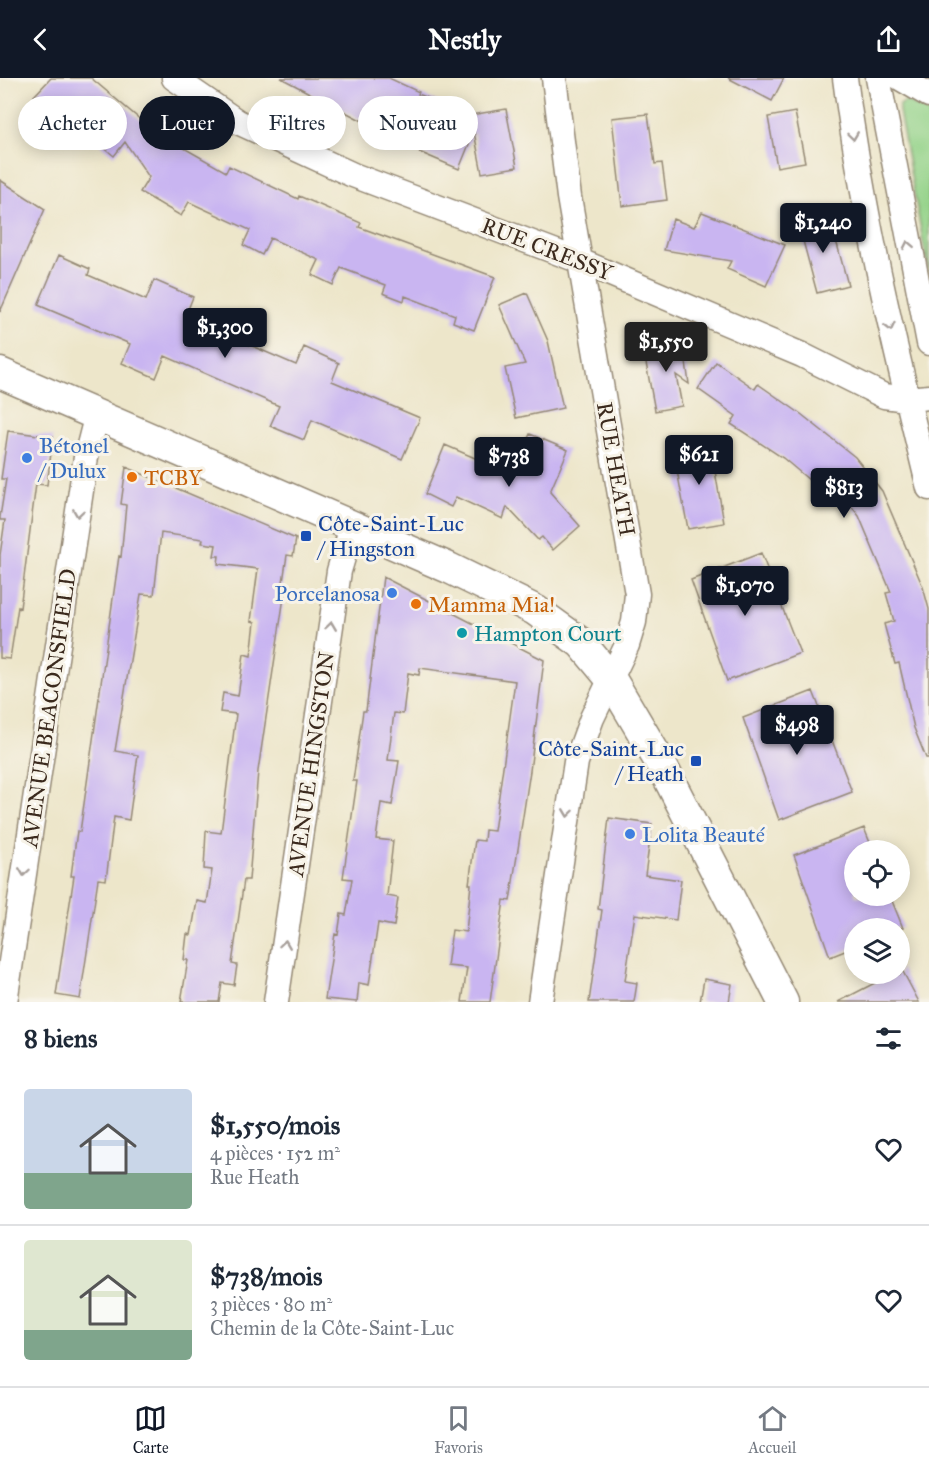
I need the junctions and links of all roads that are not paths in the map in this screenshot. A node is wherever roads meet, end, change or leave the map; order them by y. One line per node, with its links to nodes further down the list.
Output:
1 (174, 78): 7 (street, RUE CRESSY)
2 (554, 78): 7 (street, RUE HEATH)
3 (845, 78): 10 (street, one-way to 10)
4 (878, 78): 8 (street, one-way to 4)
5 (900, 78): 6 (street)
6 (929, 95)
7 (580, 261): 10 (street, RUE CRESSY); 14 (street, RUE HEATH)
8 (929, 343)
9 (0, 373): 11 (main road)
10 (918, 398): 12 (street)
11 (97, 414): 13 (main road); 15 (street, AVENUE BEACONSFIELD, one-way to 15)
12 (929, 488)
13 (352, 527): 14 (main road); 16 (street, AVENUE HINGSTON, one-way to 13)
14 (611, 679): 17 (street, RUE HEATH, one-way to 17); 18 (main road)
15 (5, 1002)
16 (276, 1002)
17 (540, 1002)
18 (783, 1002)

